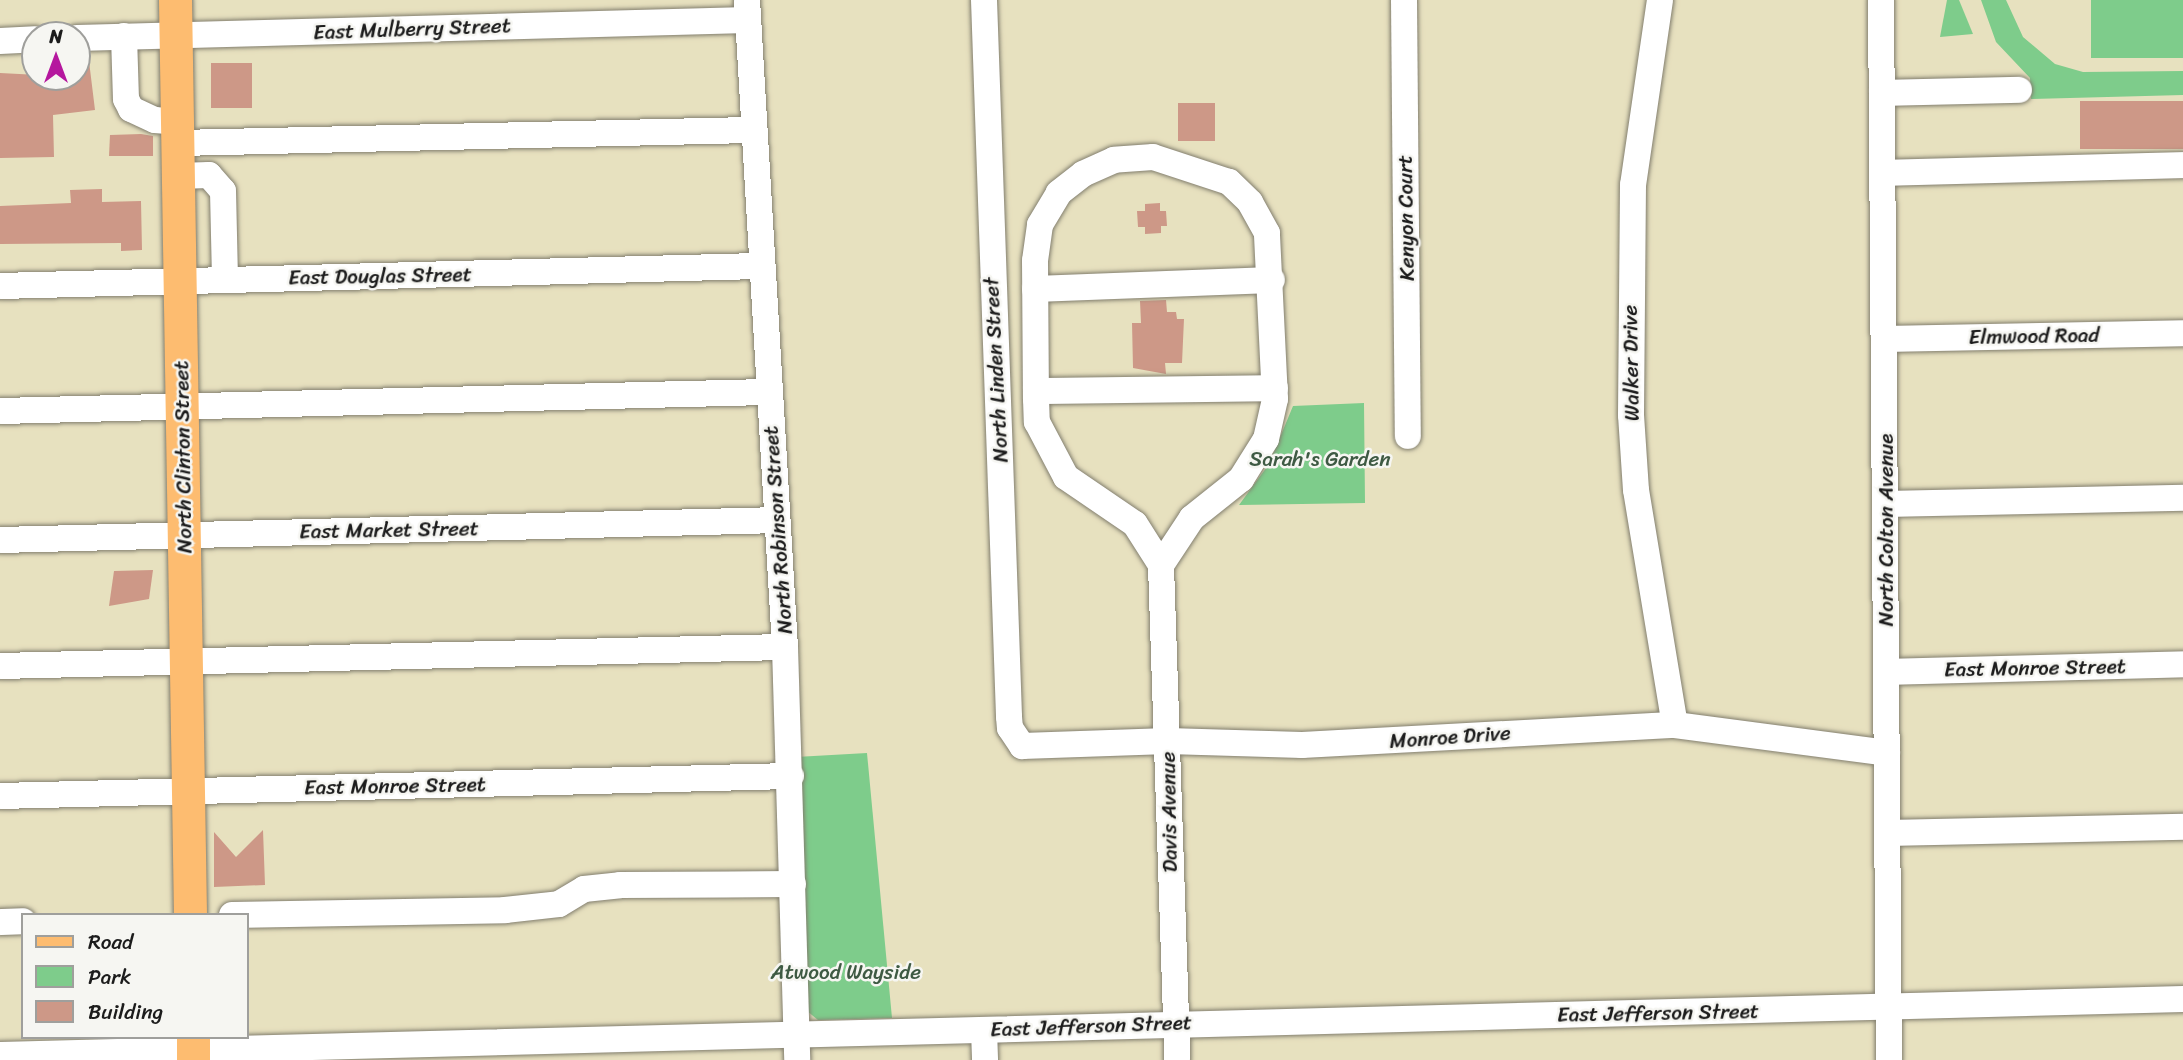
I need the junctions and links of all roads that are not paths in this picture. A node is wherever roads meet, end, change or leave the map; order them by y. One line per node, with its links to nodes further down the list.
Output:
1 (175, 0): 8 (main road, North Clinton Street)
2 (984, 0): 47 (street, North Linden Street)
3 (1404, 0): 32 (street, Kenyon Court)
4 (1660, 0): 46 (street, Walker Drive)
5 (1881, 0): 13 (street, North Colton Avenue)
6 (747, 10): 8 (street, East Mulberry Street); 14 (street, North Robinson Street)
7 (124, 36): 8 (street, East Mulberry Street); 9 (street, East Mulberry Street); 15 (street)
8 (175, 36): 15 (main road, North Clinton Street)
9 (91, 37)
10 (21, 39): 11 (street)
11 (0, 40)
12 (2019, 90): 13 (street)
13 (1882, 93): 17 (street, North Colton Avenue)
14 (753, 130): 15 (street); 19 (street, North Robinson Street)
15 (177, 133): 18 (main road, North Clinton Street)
16 (2183, 165): 17 (street)
17 (1883, 173): 26 (street, North Colton Avenue)
18 (178, 176): 20 (street); 22 (main road, North Clinton Street)
19 (760, 266): 20 (street, East Douglas Street); 29 (street, North Robinson Street)
20 (225, 280): 22 (street, East Douglas Street)
21 (1272, 280): 24 (street); 24 (street); 27 (street)
22 (180, 282): 23 (street, East Douglas Street); 30 (main road, North Clinton Street)
23 (0, 286)
24 (1035, 289): 28 (street)
25 (2183, 333): 26 (street, Elmwood Road)
26 (1884, 339): 34 (street, North Colton Avenue)
27 (1275, 388): 28 (street); 37 (street)
28 (1036, 391): 36 (street)
29 (769, 392): 30 (street); 35 (street, North Robinson Street)
30 (181, 405): 31 (street); 38 (main road, North Clinton Street)
31 (0, 411)
32 (1408, 436)
33 (2183, 498): 34 (street)
34 (1885, 504): 45 (street, North Colton Avenue)
35 (777, 520): 38 (street, East Market Street); 41 (street, North Robinson Street)
36 (1135, 524): 37 (street); 40 (street)
37 (1186, 525): 40 (street)
38 (184, 535): 39 (street, East Market Street); 42 (main road, North Clinton Street)
39 (0, 540)
40 (1161, 565): 48 (street, Davis Avenue)
41 (785, 647): 42 (street); 50 (street, North Robinson Street)
42 (186, 661): 44 (street); 51 (main road, North Clinton Street)
43 (2183, 664): 45 (street, East Monroe Street)
44 (0, 666)
45 (1887, 672): 49 (street, North Colton Avenue)
46 (1675, 726): 48 (street, Monroe Drive); 49 (street, Monroe Drive)
47 (1016, 738): 48 (street, Monroe Drive)
48 (1168, 740): 62 (street, Davis Avenue)
49 (1887, 753): 54 (street, North Colton Avenue)
50 (791, 776): 51 (street, East Monroe Street); 55 (street, North Robinson Street)
51 (188, 791): 52 (street, East Monroe Street); 56 (main road, North Clinton Street)
52 (0, 796)
53 (2183, 827): 54 (street)
54 (1888, 833): 61 (street, North Colton Avenue)
55 (793, 884): 57 (street); 64 (street, North Robinson Street)
56 (190, 913)
57 (248, 915)
58 (21, 921): 59 (street)
59 (0, 922)
60 (2183, 999): 61 (street, East Jefferson Street)
61 (1889, 1006): 62 (street, East Jefferson Street); 72 (street, North Colton Avenue)
62 (1177, 1024): 63 (street, East Jefferson Street); 71 (street, Davis Avenue)
63 (984, 1030): 64 (street, East Jefferson Street); 70 (street)
64 (796, 1033): 66 (street, East Jefferson Street); 69 (street, North Robinson Street)
65 (193, 1049): 66 (street, East Jefferson Street); 68 (street, East Jefferson Street)
66 (290, 1054)
67 (0, 1055): 68 (street, East Jefferson Street)
68 (102, 1056)
69 (797, 1060)
70 (985, 1060)
71 (1177, 1060)
72 (1889, 1060)

